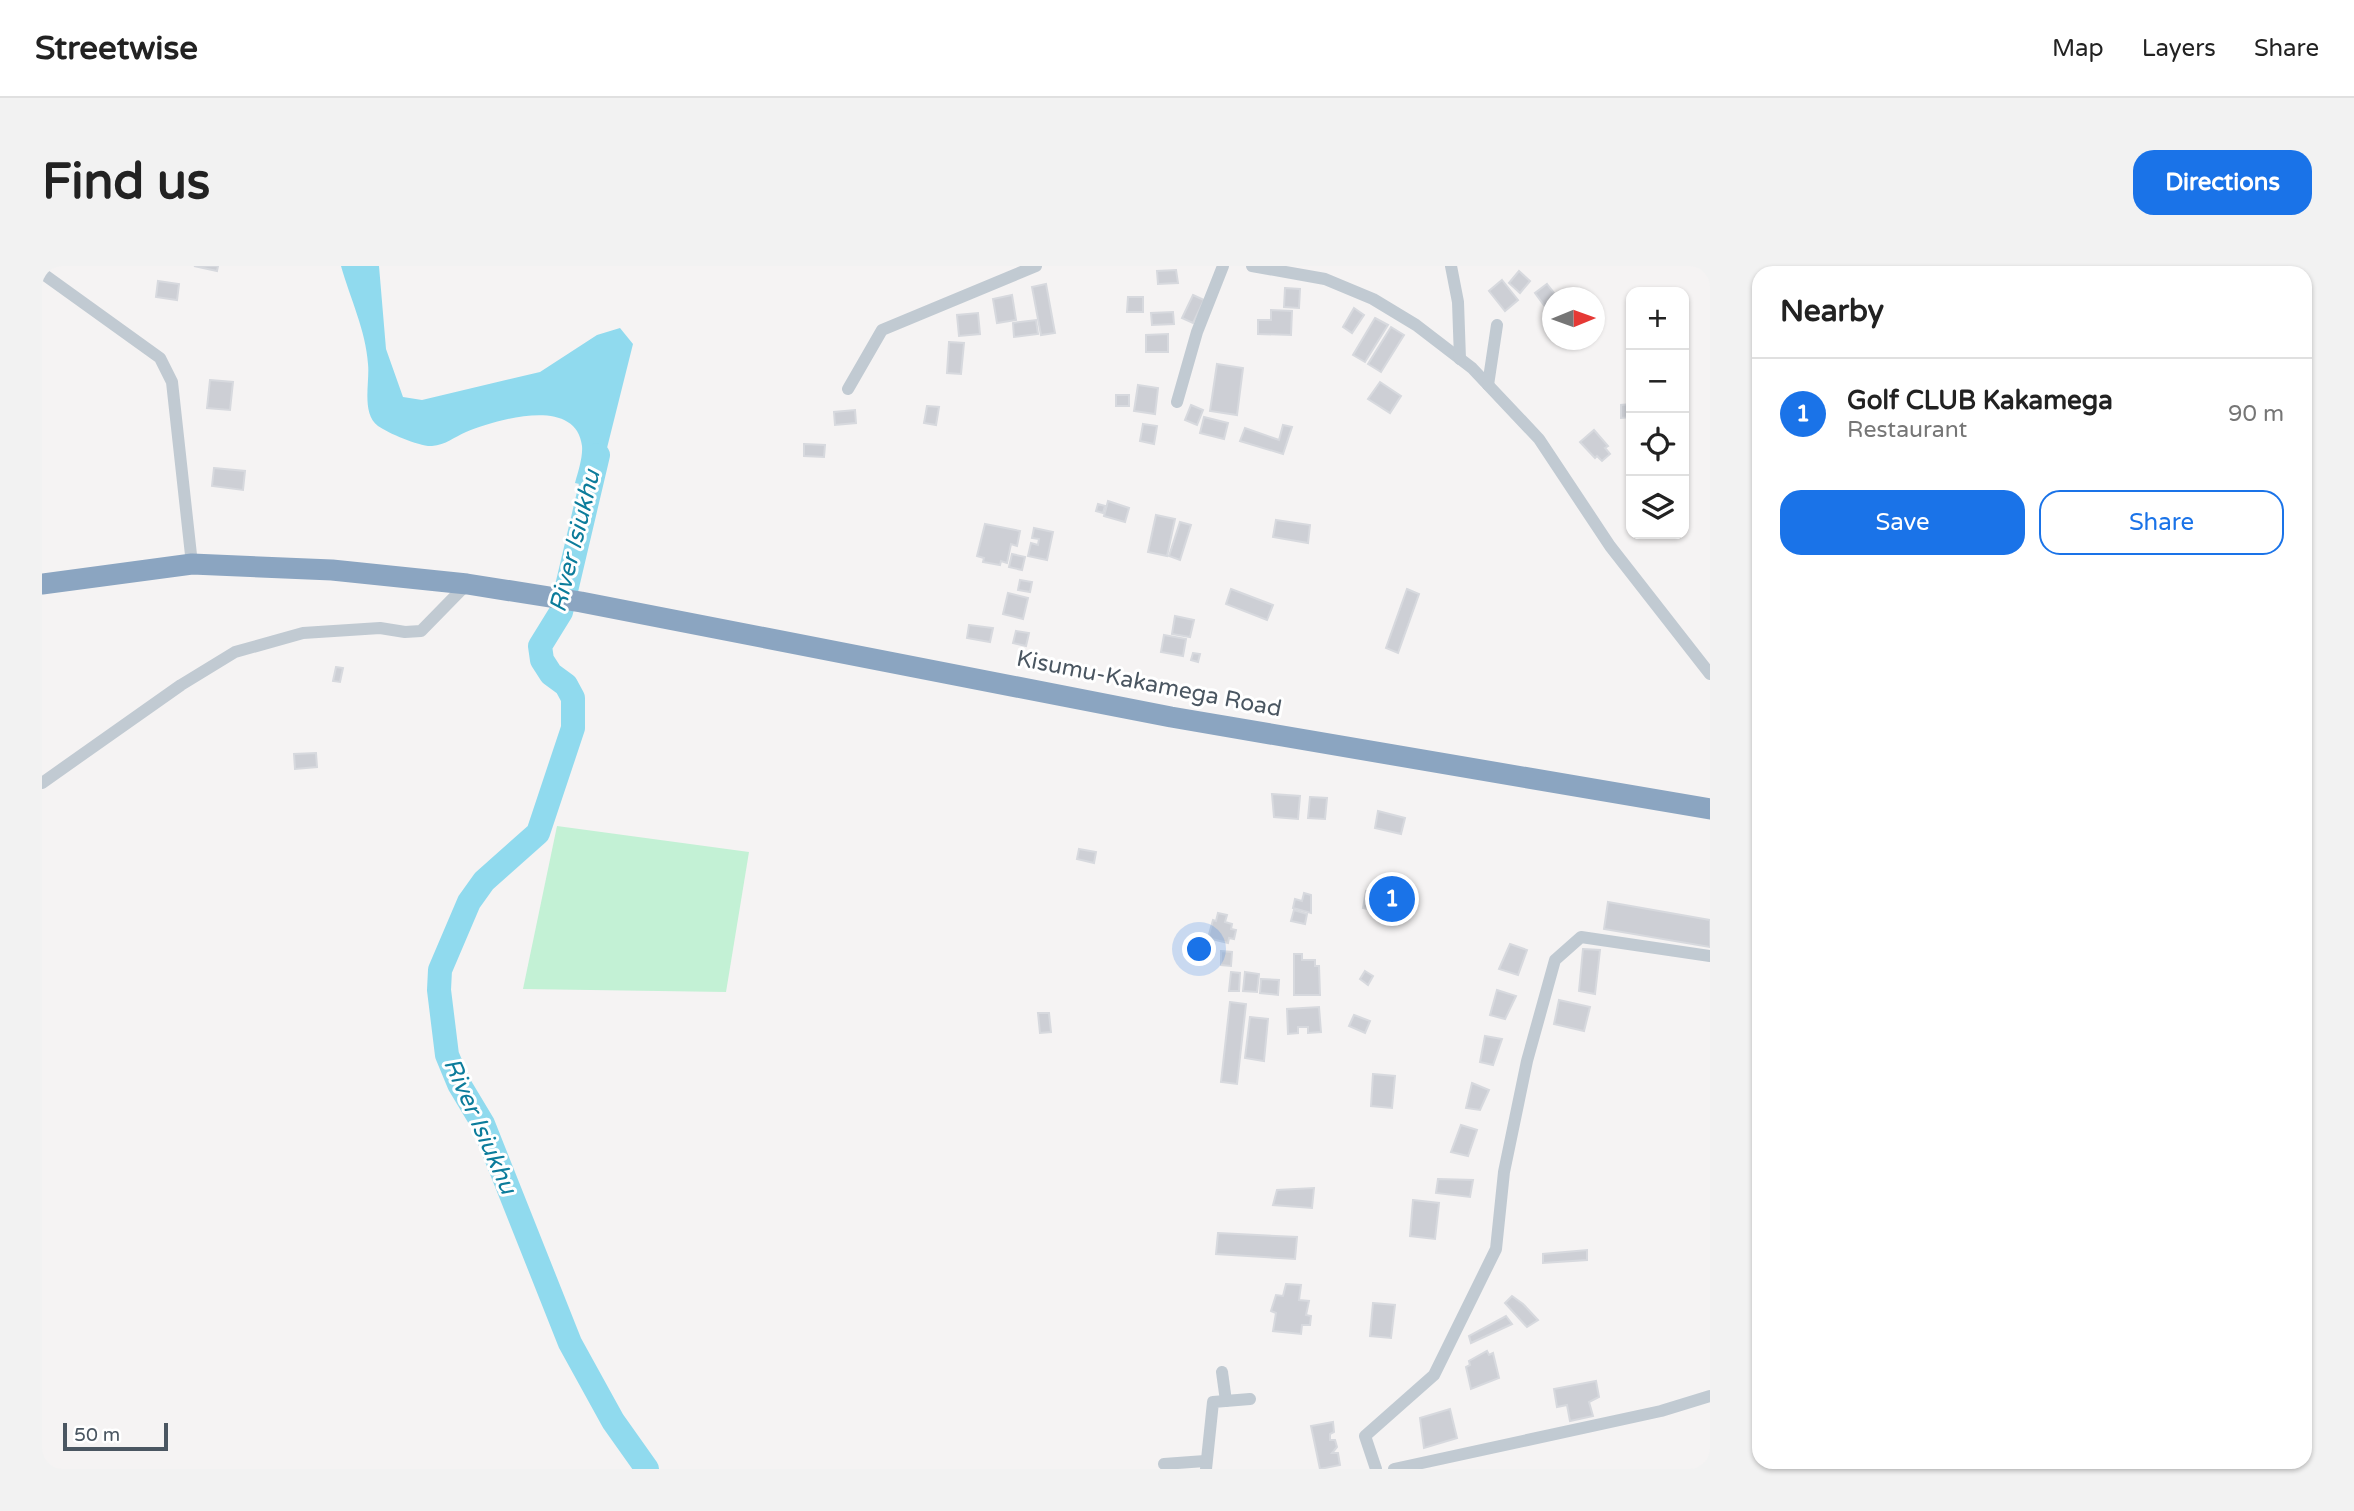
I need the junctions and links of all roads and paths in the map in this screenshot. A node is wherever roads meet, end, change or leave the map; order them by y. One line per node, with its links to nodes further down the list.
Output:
1 (1036, 266): 10 (street)
2 (1223, 266): 11 (street)
3 (1252, 266): 5 (street)
4 (1451, 266): 8 (street)
5 (1326, 272): 8 (street)
6 (42, 274): 12 (street)
7 (1497, 325): 9 (street)
8 (1461, 359): 9 (street)
9 (1488, 385): 15 (street)
10 (848, 389)
11 (1177, 402)
12 (192, 564): 13 (highway, Kisumu-Kakamega Road); 14 (highway, Kisumu-Kakamega Road)
13 (42, 584)
14 (467, 584): 16 (street); 17 (highway, Kisumu-Kakamega Road)
15 (1710, 674)
16 (42, 783)
17 (1710, 809)
18 (1710, 956): 25 (street)
19 (1222, 1372): 22 (street)
20 (1710, 1396): 26 (street)
21 (1250, 1399): 22 (street)
22 (1226, 1401): 24 (street)
23 (1164, 1464): 24 (street)
24 (1205, 1465)
25 (1376, 1469)
26 (1394, 1469)

